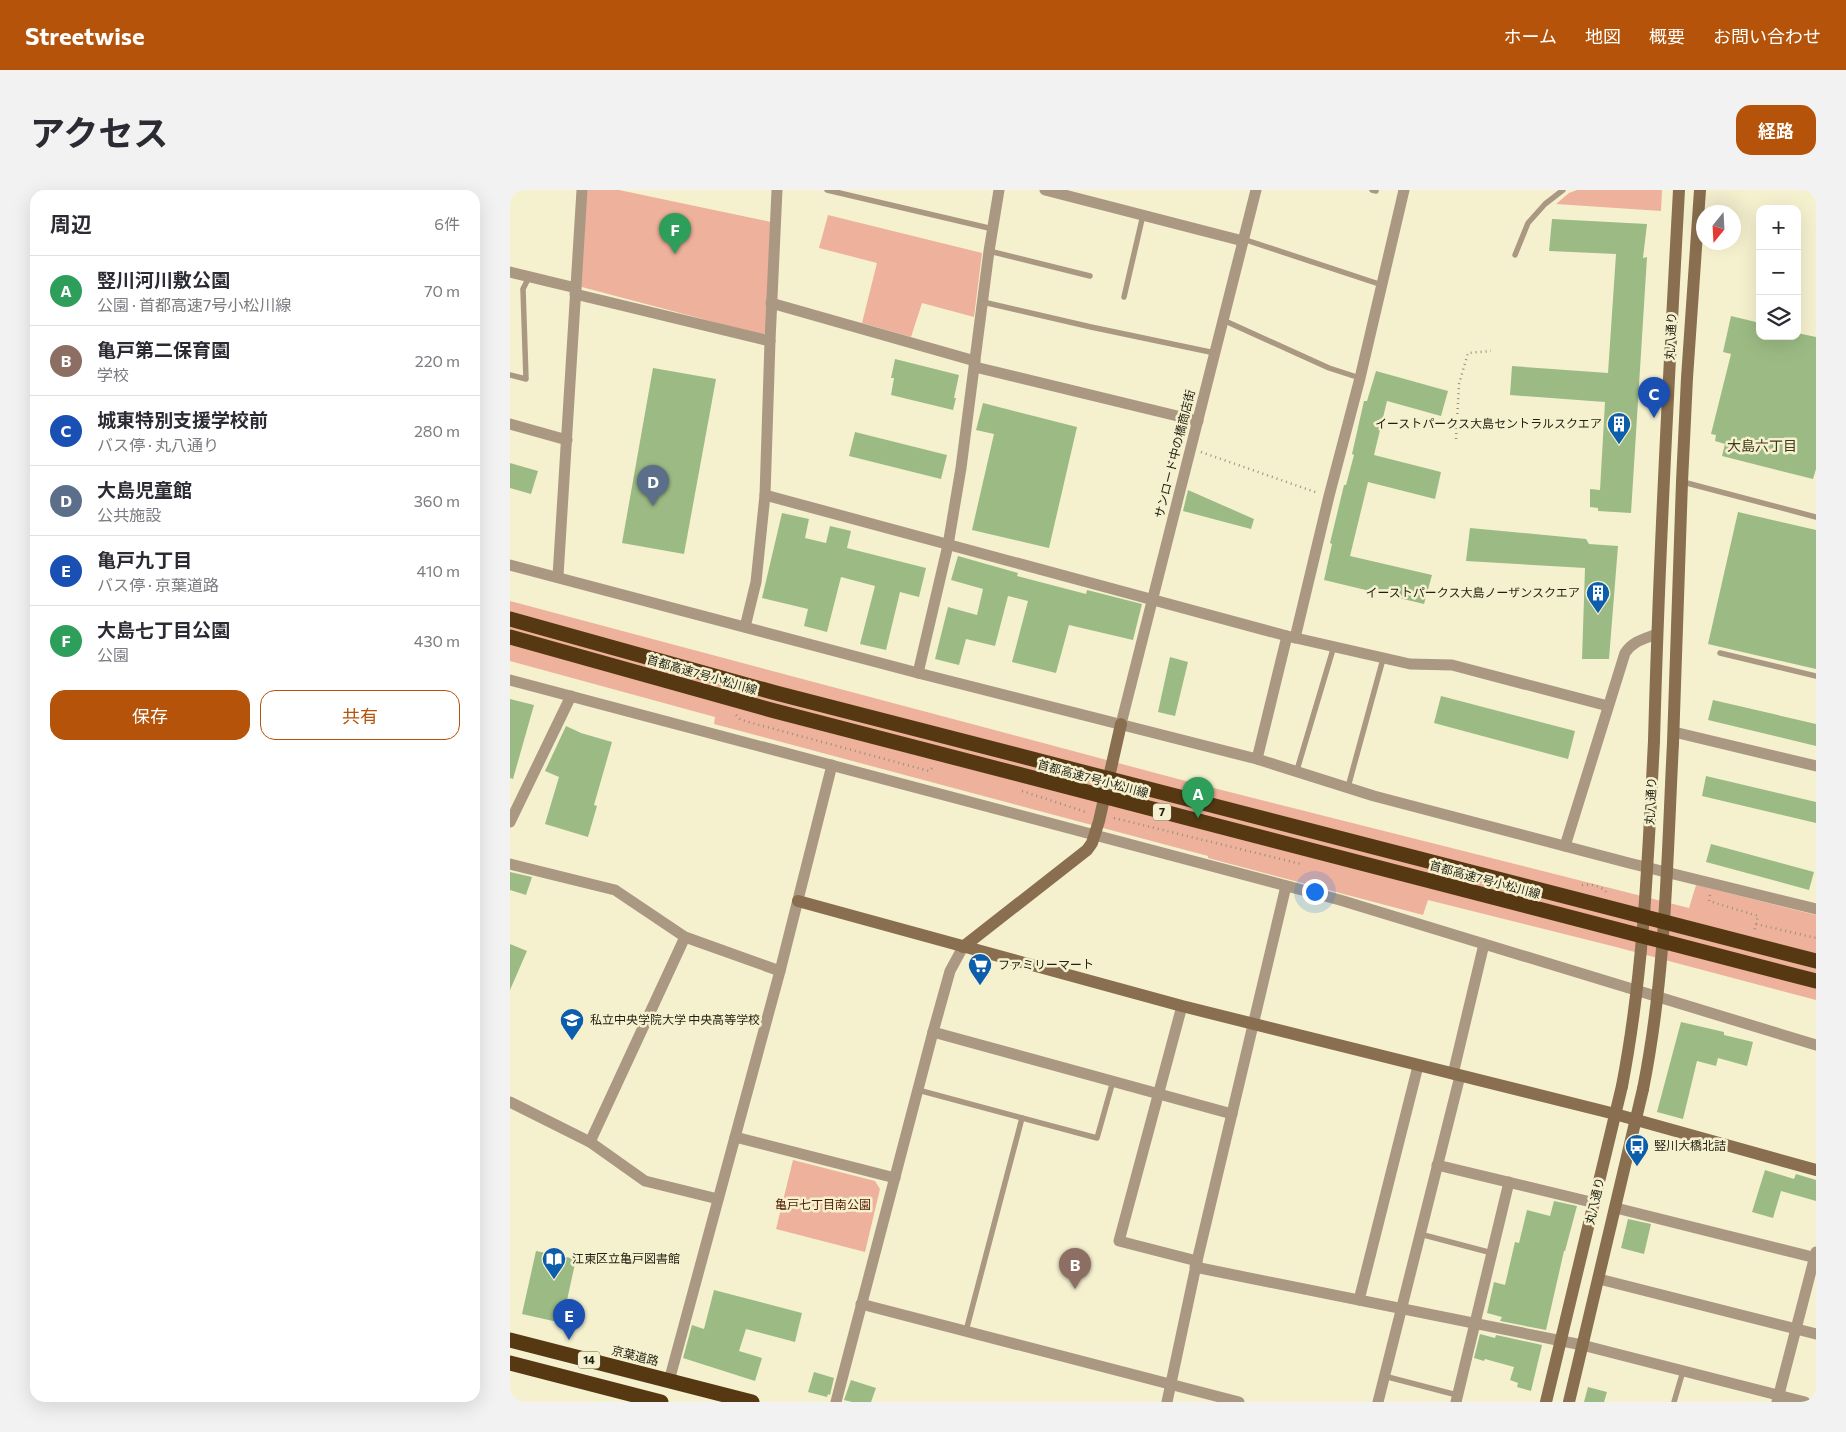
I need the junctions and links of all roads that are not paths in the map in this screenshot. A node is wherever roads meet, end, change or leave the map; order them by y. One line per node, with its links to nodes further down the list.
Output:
1 (582, 190): 20 (street)
2 (827, 190): 12 (lane)
3 (999, 190): 12 (street)
4 (1045, 190): 11 (street)
5 (1256, 190): 13 (street, サンロード中の橋商店街)
6 (1404, 190): 19 (street)
7 (1563, 190): 15 (lane)
8 (1679, 190): 42 (main road, 丸八通り)
9 (1700, 190): 33 (main road, 丸八通り)
10 (774, 191): 23 (street)
11 (1142, 215): 13 (street); 21 (lane)
12 (993, 229): 14 (street)
13 (1243, 240): 19 (lane); 24 (street, サンロード中の橋商店街)
14 (989, 251): 17 (lane); 22 (street)
15 (1515, 255)
16 (510, 272): 18 (street)
17 (1090, 276)
18 (529, 277): 20 (street); 28 (lane)
19 (1382, 285): 29 (street)
20 (576, 291): 25 (street); 32 (street)
21 (1124, 297)
22 (982, 302): 26 (lane); 27 (street)
23 (771, 303): 25 (street); 27 (street)
24 (1223, 320): 26 (street, サンロード中の橋商店街); 29 (lane)
25 (770, 341): 34 (street)
26 (1215, 353): 30 (street, サンロード中の橋商店街)
27 (975, 364): 30 (street); 36 (street)
28 (510, 375)
29 (1360, 378): 44 (street)
30 (1198, 420): 39 (street, サンロード中の橋商店街)
31 (510, 424): 32 (street)
32 (567, 440): 38 (street)
33 (1682, 482): 35 (lane); 54 (main road, 丸八通り)
34 (766, 495): 36 (street); 41 (street)
35 (1816, 517)
36 (948, 544): 39 (street); 48 (street)
37 (510, 565): 38 (street)
38 (558, 576): 41 (street)
39 (1152, 600): 44 (street); 53 (street, サンロード中の橋商店街)
40 (510, 619): 70 (highway, 首都高速7号小松川線 / 7, bridge)
41 (745, 626): 48 (street)
42 (1657, 634): 52 (street); 84 (main road, 丸八通り, bridge)
43 (510, 637): 72 (highway, 首都高速7号小松川線 / 7, bridge)
44 (1291, 637): 45 (street); 55 (street)
45 (1334, 646): 47 (street); 58 (lane)
46 (1720, 653): 49 (lane)
47 (1383, 659): 52 (street); 59 (lane)
48 (918, 674): 53 (street)
49 (1816, 676)
50 (510, 680): 51 (street)
51 (571, 696): 56 (street); 60 (street)
52 (1608, 706): 62 (street)
53 (1121, 724): 55 (street); 61 (main road)
54 (1674, 737): 57 (street); 86 (main road, 丸八通り, bridge)
55 (1257, 758): 58 (street)
56 (832, 765): 61 (street); 65 (street)
57 (1816, 766)
58 (1298, 770): 59 (street)
59 (1348, 787): 62 (street)
60 (510, 822)
61 (1095, 835): 64 (street); 69 (main road)
62 (1565, 846): 66 (street)
63 (510, 864): 67 (street)
64 (1286, 886): 68 (street); 74 (street)
65 (798, 901): 69 (main road); 71 (street)
66 (1816, 909)
67 (685, 937): 71 (street); 88 (street)
68 (1484, 944): 76 (street); 78 (street)
69 (962, 947): 73 (main road); 75 (street)
70 (1816, 961)
71 (780, 971): 87 (street)
72 (1816, 981)
73 (1182, 1006): 74 (main road); 81 (street)
74 (1253, 1024): 77 (main road); 83 (street)
75 (933, 1032): 79 (street); 80 (street)
76 (1816, 1045)
77 (1418, 1066): 78 (main road); 101 (street)
78 (1456, 1075): 84 (main road); 89 (street)
79 (1113, 1081): 81 (street); 85 (lane)
80 (918, 1090): 85 (lane); 91 (street)
81 (1158, 1093): 83 (street); 99 (street)
82 (510, 1102): 88 (street)
83 (1232, 1114): 99 (street)
84 (1615, 1114): 86 (main road); 94 (main road, 丸八通り)
85 (1022, 1118): 106 (lane)
86 (1636, 1119): 90 (main road); 95 (main road, 丸八通り)
87 (735, 1137): 91 (street); 93 (street)
88 (590, 1142): 93 (street)
89 (1437, 1165): 92 (street); 96 (street)
90 (1816, 1170)
91 (895, 1178): 102 (street)
92 (1509, 1182): 94 (street); 97 (street)
93 (718, 1199): 114 (street)
94 (1595, 1203): 109 (main road, 丸八通り)
95 (1616, 1208): 98 (street); 100 (main road, 丸八通り)
96 (1420, 1234): 97 (lane); 103 (street)
97 (1492, 1253): 104 (street)
98 (1815, 1256): 105 (street)
99 (1196, 1264): 101 (street); 115 (street)
100 (1598, 1279): 105 (street); 110 (main road, 丸八通り)
101 (1359, 1300): 103 (street)
102 (861, 1304): 106 (street); 121 (street)
103 (1401, 1309): 104 (street); 113 (street)
104 (1475, 1324): 109 (street); 116 (street)
105 (1796, 1328): 107 (street); 118 (street)
106 (966, 1331): 115 (street)
107 (1816, 1334)
108 (510, 1340): 114 (highway, 京葉道路 / 14)
109 (1560, 1341): 110 (street); 125 (main road, 丸八通り)
110 (1582, 1346): 112 (street); 126 (main road, 丸八通り)
111 (510, 1363): 117 (highway, 14)
112 (1683, 1371): 118 (street); 127 (lane)
113 (1384, 1376): 116 (lane); 124 (street)
114 (669, 1381): 120 (highway, 京葉道路 / 14)
115 (1171, 1384): 122 (street); 123 (street)
116 (1457, 1398)
117 (635, 1399): 119 (highway, 14)
118 (1778, 1399): 128 (street)
119 (661, 1402)
120 (752, 1402)
121 (836, 1402)
122 (1168, 1402)
123 (1239, 1402)
124 (1378, 1402)
125 (1546, 1402)
126 (1569, 1402)
127 (1674, 1402)
128 (1805, 1402)

